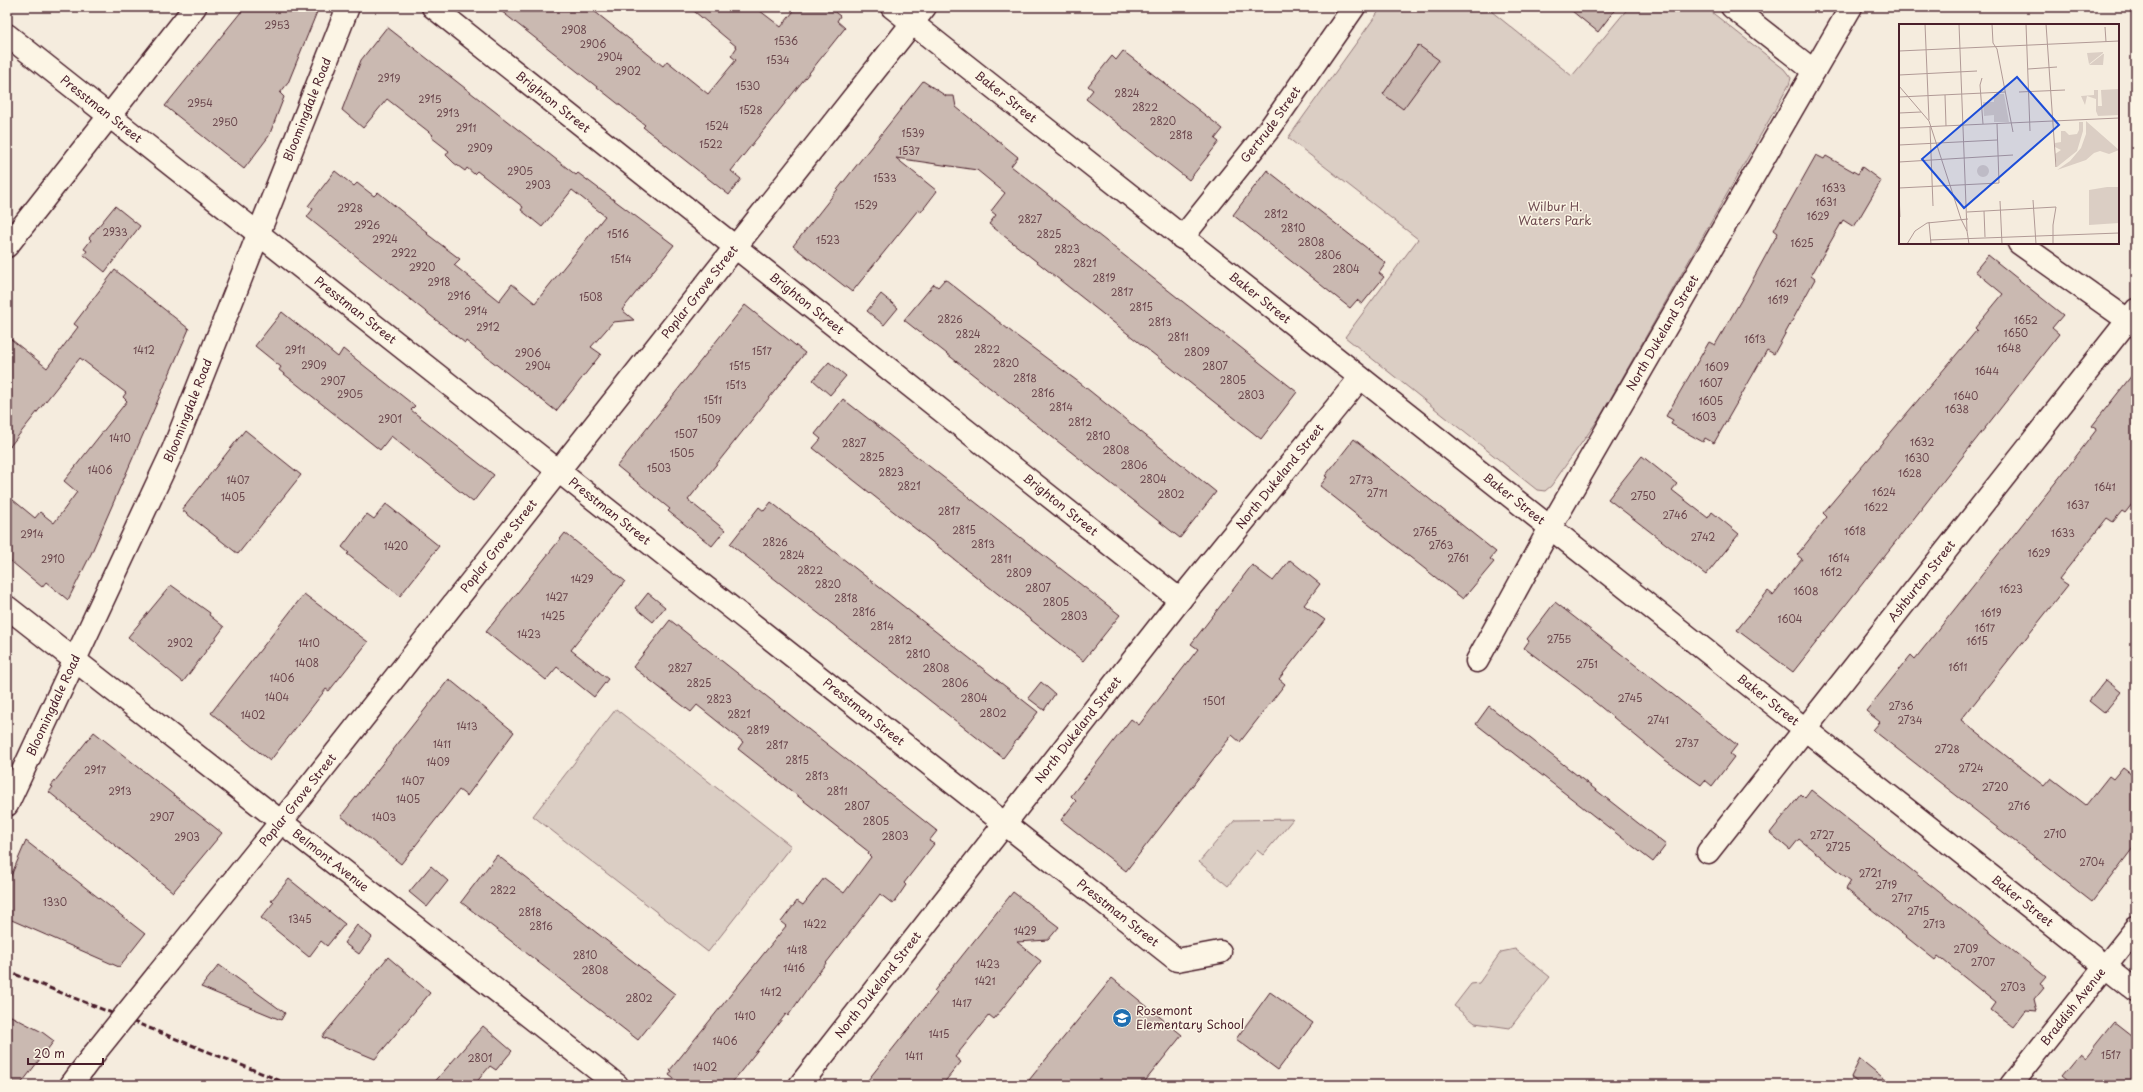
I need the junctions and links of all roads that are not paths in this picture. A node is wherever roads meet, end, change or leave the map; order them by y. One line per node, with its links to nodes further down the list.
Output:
1 (195, 7): 11 (street)
2 (348, 7): 12 (street, Bloomingdale Road)
3 (432, 7): 16 (street, Brighton Street)
4 (892, 7): 8 (street, Baker Street)
5 (1354, 7): 13 (street, Gertrude Street)
6 (1732, 7): 10 (street)
7 (1851, 7): 10 (street, North Dukeland Street)
8 (919, 15): 13 (street, Baker Street); 16 (street, Poplar Grove Street)
9 (7, 35): 11 (street, Presstman Street)
10 (1814, 71): 20 (street, North Dukeland Street)
11 (109, 116): 12 (street, Presstman Street); 15 (street)
12 (259, 234): 19 (street, Presstman Street); 23 (street, Bloomingdale Road)
13 (1182, 238): 18 (street, Baker Street)
14 (2020, 244): 17 (street)
15 (7, 246)
16 (736, 247): 19 (street, Poplar Grove Street); 21 (street, Brighton Street)
17 (2133, 319): 25 (street, Ashburton Street)
18 (1360, 378): 20 (street, Baker Street); 21 (street, North Dukeland Street)
19 (557, 470): 27 (street, Poplar Grove Street); 28 (street, Presstman Street)
20 (1550, 528): 24 (street, North Dukeland Street); 25 (street, Baker Street)
21 (1180, 600): 28 (street, North Dukeland Street)
22 (7, 607): 23 (street, Belmont Avenue)
23 (75, 661): 26 (street, Bloomingdale Road); 27 (street, Belmont Avenue)
24 (1477, 661)
25 (1805, 730): 29 (street, Ashburton Street); 32 (street, Baker Street)
26 (7, 805)
27 (282, 821): 34 (street, Poplar Grove Street, bridge); 35 (street, Belmont Avenue)
28 (1005, 824): 31 (street, Presstman Street); 36 (street, North Dukeland Street)
29 (1708, 852)
30 (2136, 928): 32 (street, Braddish Avenue)
31 (1220, 952)
32 (2105, 967): 33 (street, Baker Street); 37 (street, Braddish Avenue)
33 (2136, 991)
34 (71, 1085)
35 (617, 1085)
36 (800, 1085)
37 (2011, 1085)

